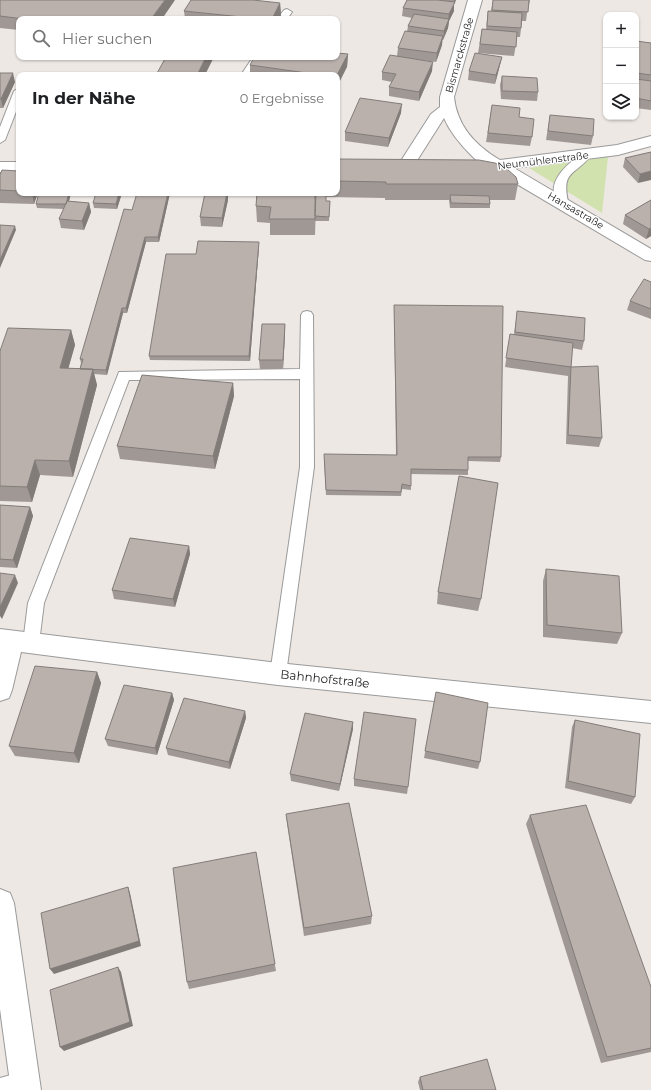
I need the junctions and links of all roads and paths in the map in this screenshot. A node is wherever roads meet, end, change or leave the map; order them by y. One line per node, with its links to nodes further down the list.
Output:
1 (475, 0): 5 (street, Bismarckstraße)
2 (256, 60): 3 (lane)
3 (248, 72)
4 (16, 99): 6 (lane)
5 (448, 108): 10 (street, Hansastraße); 13 (street, Bismarckstraße)
6 (0, 140)
7 (651, 141): 8 (street, Neumühlenstraße)
8 (586, 155): 10 (street, Neumühlenstraße); 14 (lane)
9 (468, 166): 10 (street, Neumühlenstraße)
10 (499, 166): 14 (street, Hansastraße)
11 (0, 167): 12 (street)
12 (16, 167)
13 (405, 167)
14 (562, 202): 15 (street, Hansastraße)
15 (651, 256)
16 (306, 315): 17 (lane)
17 (307, 374): 18 (lane); 19 (lane)
18 (14, 641): 19 (street, Bahnhofstraße); 20 (street)
19 (278, 674): 21 (street, Bahnhofstraße)
20 (0, 690)
21 (651, 712)
22 (0, 903): 23 (street)
23 (17, 1086)

